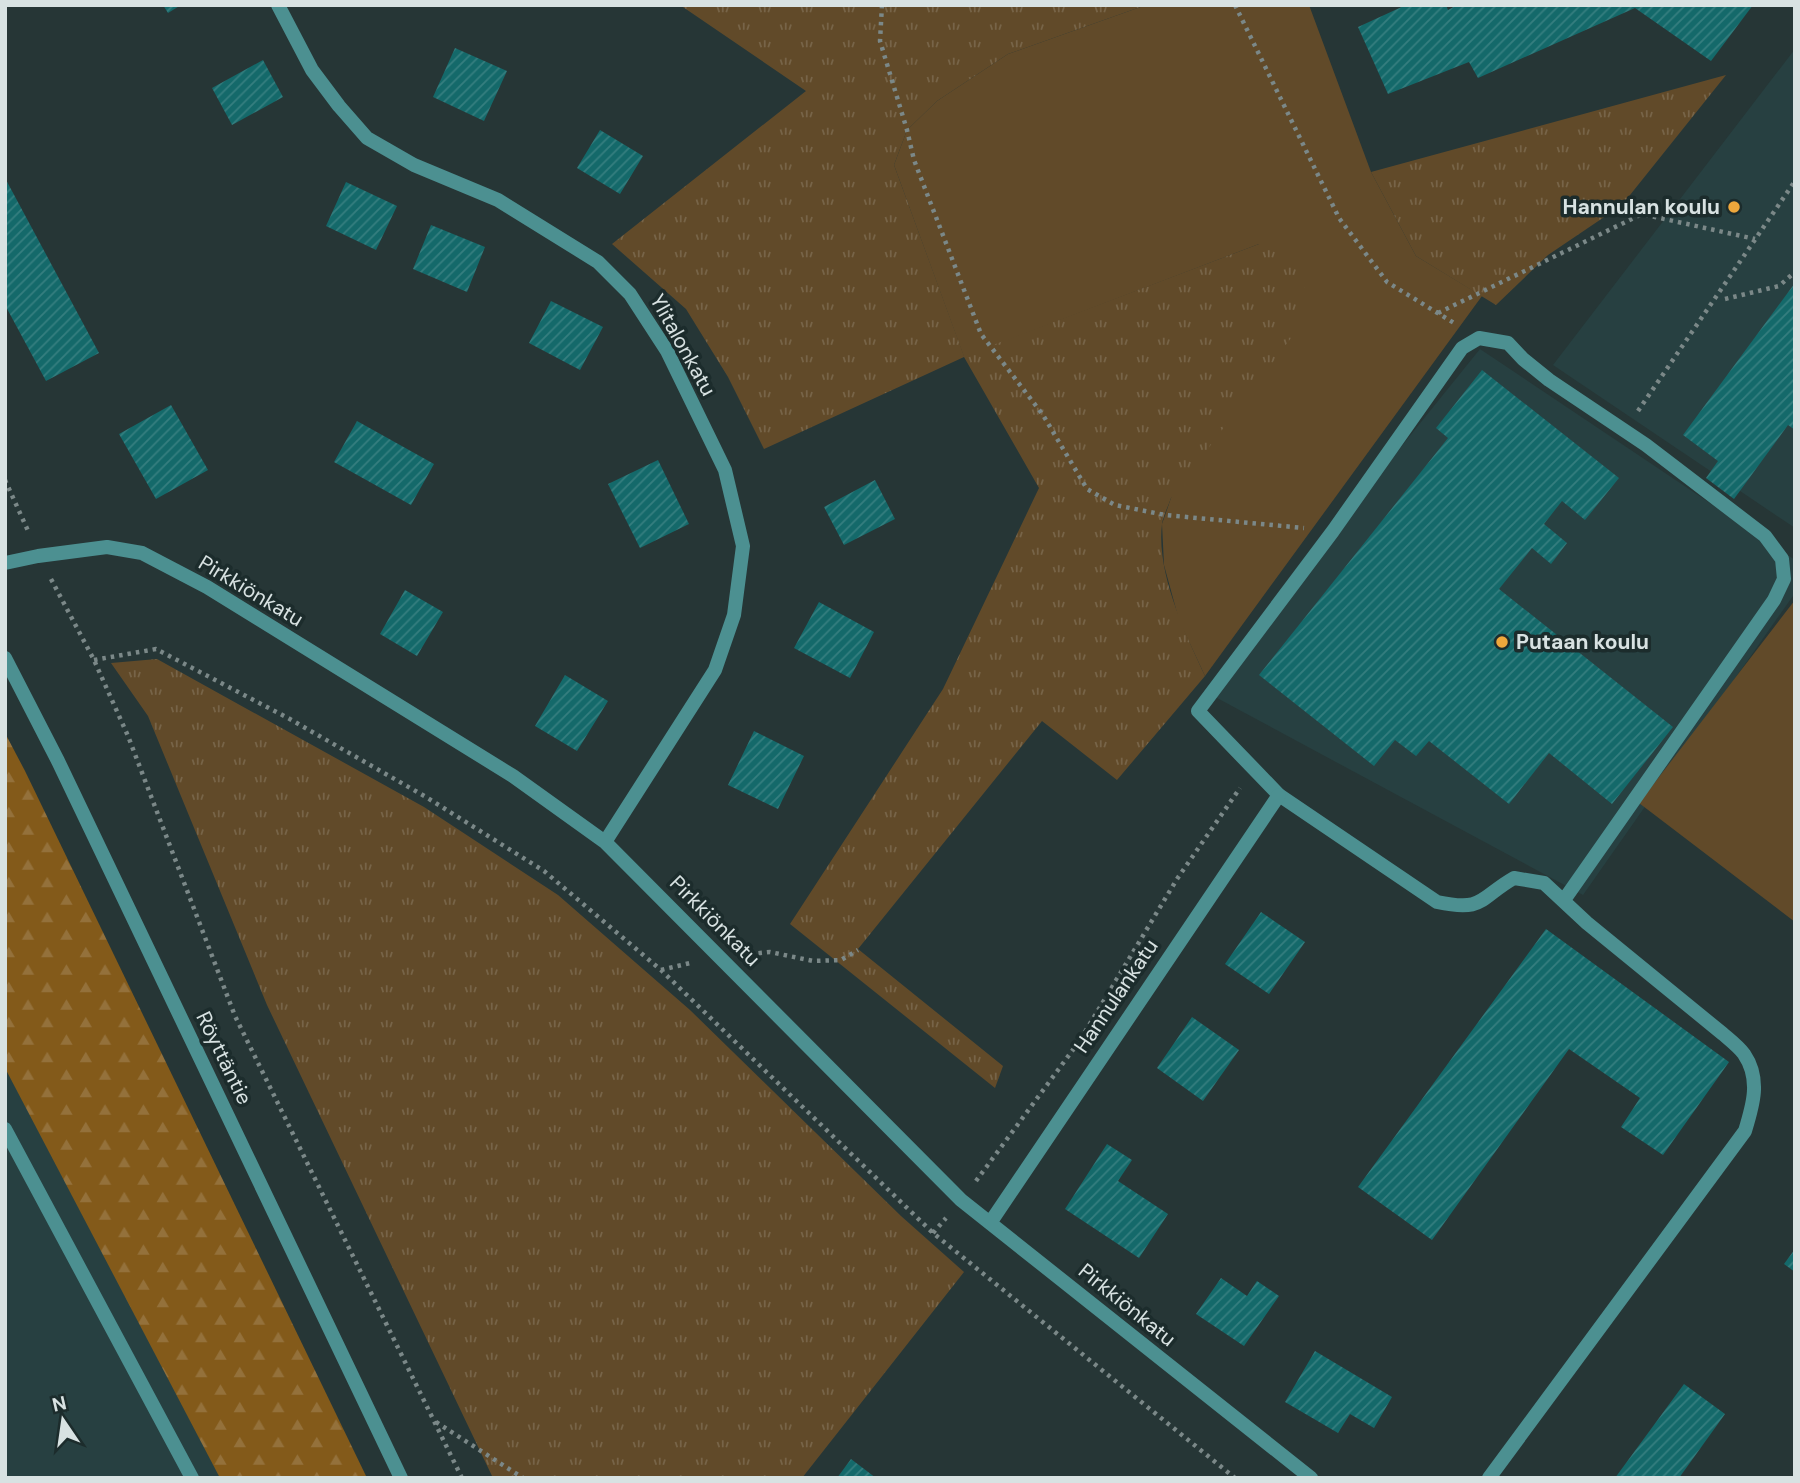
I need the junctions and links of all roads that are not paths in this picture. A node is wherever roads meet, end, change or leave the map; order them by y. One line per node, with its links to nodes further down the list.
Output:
1 (278, 5): 5 (street, Ylitalonkatu)
2 (5, 563): 5 (street, Pirkkiönkatu)
3 (5, 658): 10 (street, Röyttäntie)
4 (1279, 795): 6 (street); 6 (street); 8 (street, Hannulankatu)
5 (605, 842): 8 (street, Pirkkiönkatu)
6 (1564, 900): 12 (street)
7 (5, 1129): 9 (street)
8 (990, 1223): 11 (street, Pirkkiönkatu)
9 (192, 1478)
10 (401, 1478)
11 (1311, 1478)
12 (1489, 1478)

